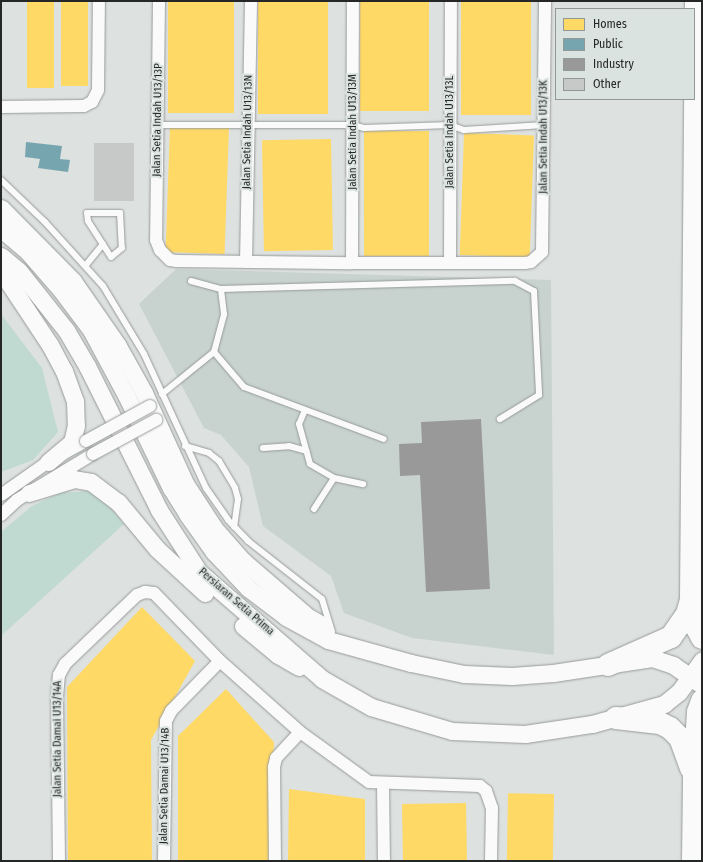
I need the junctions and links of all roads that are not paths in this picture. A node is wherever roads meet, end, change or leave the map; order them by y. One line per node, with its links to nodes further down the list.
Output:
1 (99, 1): 9 (street)
2 (159, 1): 12 (street, Jalan Setia Indah U13/13P)
3 (251, 1): 13 (street, Jalan Setia Indah U13/13N)
4 (353, 1): 10 (street, Jalan Setia Indah U13/13M)
5 (451, 1): 14 (street, Jalan Setia Indah U13/13L)
6 (545, 1): 11 (street, Jalan Setia Indah U13/13K)
7 (697, 1): 8 (highway); 44 (highway)
8 (702, 47)
9 (1, 107)
10 (353, 124): 13 (lane); 14 (lane); 21 (street, Jalan Setia Indah U13/13M)
11 (544, 124): 14 (lane); 22 (street, Jalan Setia Indah U13/13K)
12 (158, 125): 13 (lane); 20 (street, Jalan Setia Indah U13/13P)
13 (248, 125): 20 (street, Jalan Setia Indah U13/13N)
14 (450, 125): 22 (street, Jalan Setia Indah U13/13L)
15 (1, 180): 23 (lane)
16 (1, 208): 30 (street)
17 (1, 228): 47 (street, Persiaran Setia Prima)
18 (103, 244): 18 (lane); 23 (lane)
19 (1, 256): 51 (street, Persiaran Setia Prima)
20 (246, 262): 21 (street)
21 (352, 263): 22 (street)
22 (450, 263)
23 (86, 265): 28 (lane)
24 (1, 271): 36 (street)
25 (191, 281): 26 (lane)
26 (221, 289): 27 (lane); 31 (lane)
27 (214, 352): 28 (lane); 29 (lane)
28 (162, 394): 33 (lane)
29 (305, 410): 32 (lane); 35 (lane)
30 (153, 413): 36 (street, bridge); 39 (street, bridge); 45 (street)
31 (500, 419)
32 (384, 439)
33 (185, 446): 43 (lane); 43 (lane)
34 (263, 448): 35 (lane)
35 (306, 451): 37 (lane)
36 (48, 462): 40 (street)
37 (334, 478): 38 (lane); 41 (lane)
38 (363, 484)
39 (29, 493): 42 (street); 51 (street)
40 (1, 495)
41 (314, 508)
42 (1, 515)
43 (234, 526): 45 (lane)
44 (691, 600): 46 (highway); 50 (highway)
45 (332, 631): 47 (street)
46 (702, 638)
47 (359, 649): 50 (street, Persiaran Setia Prima)
48 (702, 660): 52 (street, Persiaran Setia Prima)
49 (220, 661): 55 (street); 58 (street, Jalan Setia Damai U13/14A); 59 (street, Jalan Setia Damai U13/14B)
50 (608, 665): 52 (street, Persiaran Setia Prima)
51 (322, 679): 54 (street, Persiaran Setia Prima)
52 (696, 681): 54 (street, Persiaran Setia Prima)
53 (702, 701): 56 (highway)
54 (616, 718): 56 (highway)
55 (300, 732): 57 (street); 60 (street)
56 (694, 777): 63 (highway)
57 (383, 783): 61 (street); 62 (street)
58 (59, 861)
59 (164, 861)
60 (275, 861)
61 (384, 861)
62 (491, 861)
63 (693, 861)

